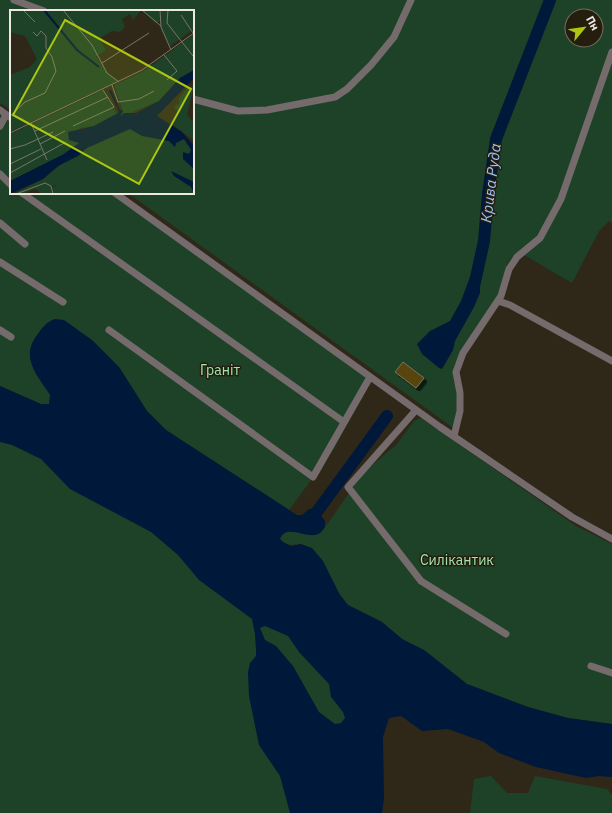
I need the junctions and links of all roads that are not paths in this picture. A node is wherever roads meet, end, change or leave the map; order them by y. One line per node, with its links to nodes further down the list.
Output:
1 (14, 0): 3 (street)
2 (411, 0): 5 (street)
3 (41, 10)
4 (612, 52): 16 (street)
5 (194, 99)
6 (0, 110): 7 (street)
7 (9, 117): 8 (street)
8 (0, 126)
9 (0, 174): 10 (street)
10 (10, 184)
11 (23, 194): 24 (street)
12 (116, 194): 22 (street)
13 (0, 223): 14 (street)
14 (25, 244)
15 (0, 262): 17 (street)
16 (498, 301): 21 (street); 25 (street)
17 (63, 302)
18 (0, 330): 20 (street)
19 (109, 330): 24 (street)
20 (11, 337)
21 (612, 362)
22 (370, 377): 23 (street); 24 (street)
23 (416, 410): 25 (street); 27 (street)
24 (344, 422)
25 (454, 436): 26 (street)
26 (612, 539)
27 (506, 634)
28 (591, 666): 29 (street)
29 (612, 673)

